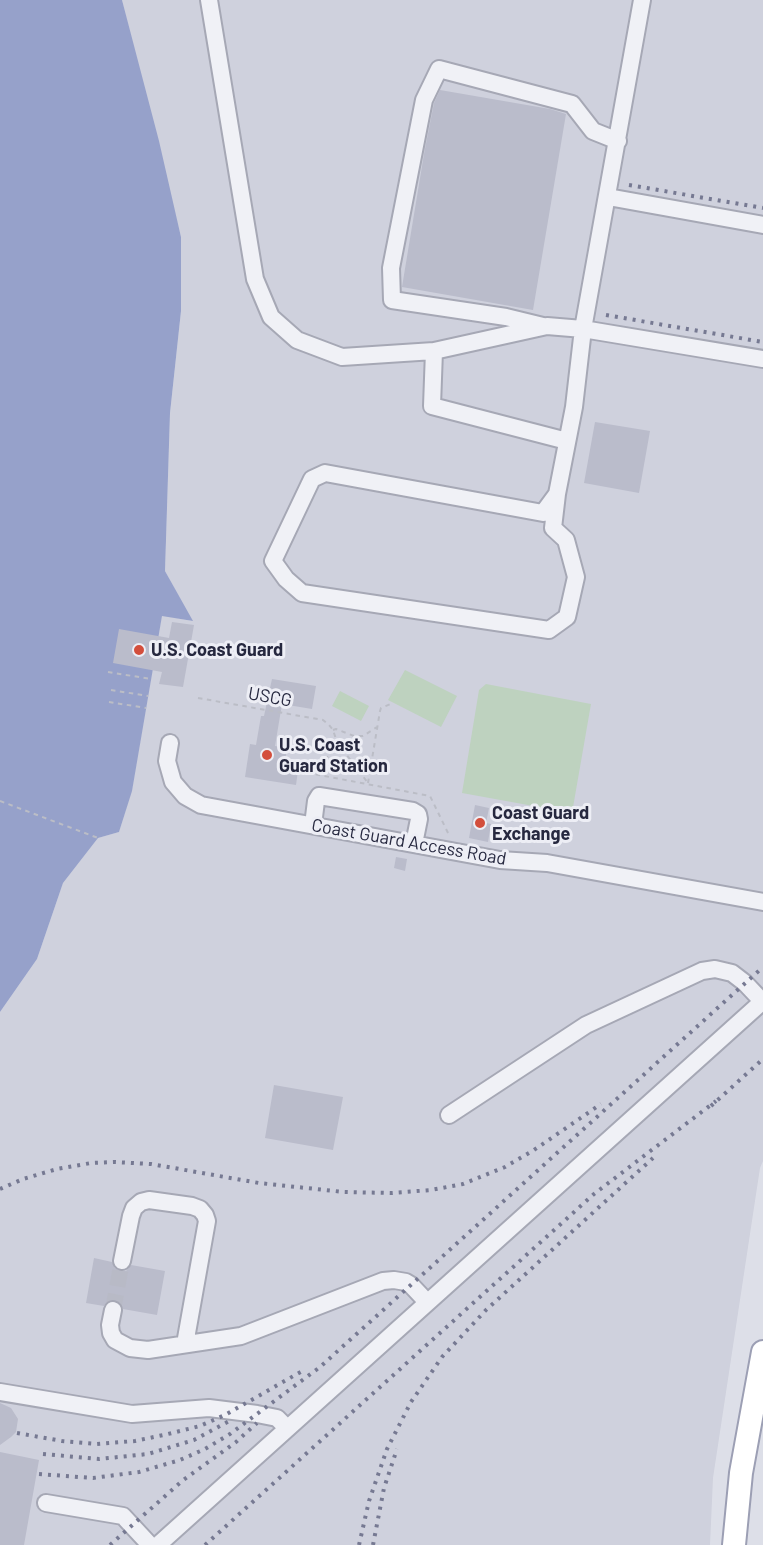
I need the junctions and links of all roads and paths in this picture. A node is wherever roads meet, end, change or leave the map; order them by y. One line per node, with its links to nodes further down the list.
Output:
1 (209, 0): 8 (street)
2 (642, 0): 3 (street)
3 (618, 141): 4 (street); 6 (street)
4 (608, 197): 5 (street); 7 (street)
5 (763, 225)
6 (546, 326): 7 (street); 8 (street)
7 (583, 329): 9 (street); 10 (street)
8 (434, 351): 10 (street)
9 (763, 358)
10 (567, 441): 11 (street)
11 (557, 494): 11 (street)
12 (108, 672): 13 (path)
13 (151, 679)
14 (111, 690): 15 (path)
15 (148, 696)
16 (198, 698): 21 (path, USCG)
17 (110, 702): 19 (path)
18 (393, 703): 20 (path)
19 (146, 708)
20 (378, 726): 21 (path, USCG); 26 (path)
21 (333, 730): 22 (path)
22 (337, 742): 24 (path); 26 (path)
23 (170, 743): 28 (street, Coast Guard Access Road)
24 (299, 763)
25 (298, 771): 26 (path)
26 (368, 783): 30 (path)
27 (0, 801): 29 (path)
28 (313, 825): 31 (street, Coast Guard Access Road); 31 (street)
29 (98, 838)
30 (451, 840)
31 (414, 844): 32 (street, Coast Guard Access Road)
32 (763, 902)
33 (763, 1001): 34 (street); 36 (street)
34 (449, 1115)
35 (122, 1261): 38 (street)
36 (427, 1302): 38 (street); 41 (street)
37 (113, 1310): 38 (street)
38 (184, 1344)
39 (763, 1352): 45 (main road)
40 (0, 1392): 41 (street)
41 (287, 1428): 44 (street)
42 (46, 1503): 43 (street)
43 (150, 1545)
44 (158, 1545)
45 (734, 1545)

